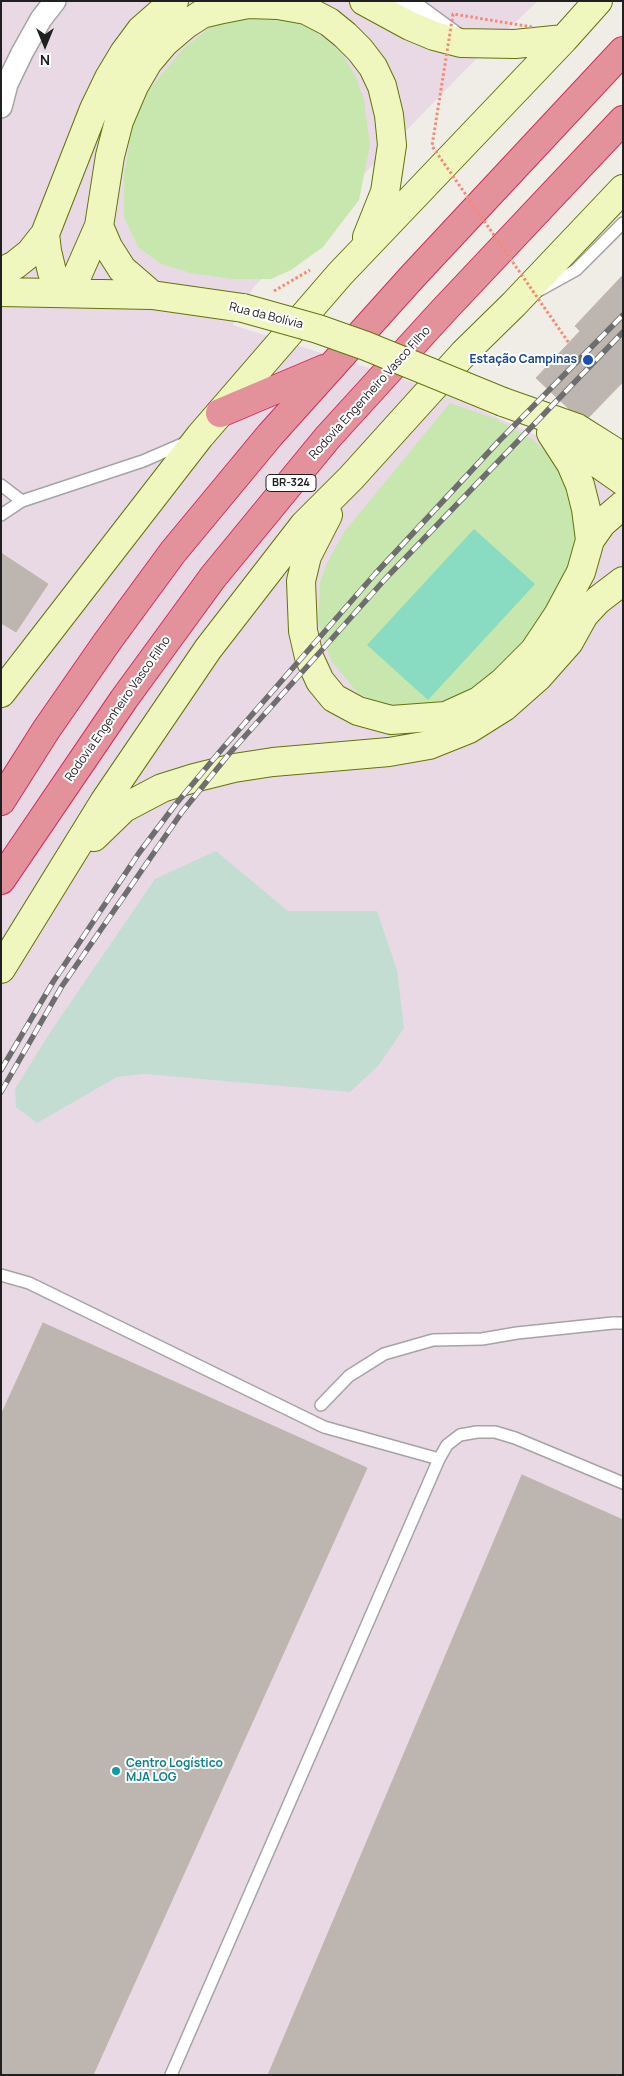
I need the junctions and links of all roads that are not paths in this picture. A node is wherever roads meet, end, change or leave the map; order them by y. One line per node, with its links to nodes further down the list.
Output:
1 (55, 1): 9 (street)
2 (174, 1): 14 (main road)
3 (364, 1): 7 (main road)
4 (405, 1): 7 (street)
5 (598, 1): 6 (main road)
6 (564, 39): 7 (main road); 15 (main road)
7 (461, 42)
8 (623, 51): 21 (highway)
9 (1, 107)
10 (623, 120): 39 (highway, Rodovia Engenheiro Vasco Filho / BR-324)
11 (623, 189): 20 (main road)
12 (623, 223): 20 (lane)
13 (99, 226): 15 (main road); 18 (main road); 19 (main road)
14 (45, 234): 16 (main road); 18 (main road)
15 (362, 250): 23 (main road)
16 (1, 272)
17 (1, 292): 18 (main road, Rua da Bolívia)
18 (66, 292): 19 (main road, Rua da Bolívia)
19 (152, 295): 22 (main road, Rua da Bolívia, bridge)
20 (514, 304): 27 (main road)
21 (332, 366): 23 (highway); 38 (highway)
22 (509, 405): 24 (main road, Rua da Bolívia); 26 (main road, Rua da Bolívia)
23 (220, 413): 25 (main road)
24 (551, 433): 28 (main road, Rua da Bolívia); 33 (main road)
25 (200, 436): 30 (lane); 37 (main road)
26 (623, 457)
27 (351, 478): 33 (main road); 40 (main road)
28 (623, 481)
29 (1, 485): 30 (lane)
30 (22, 501): 32 (lane)
31 (623, 505): 33 (main road)
32 (1, 516)
33 (590, 540)
34 (623, 566): 36 (main road)
35 (623, 580): 36 (main road)
36 (598, 600): 40 (main road)
37 (8, 679)
38 (1, 801)
39 (1, 880)
40 (39, 910): 41 (main road)
41 (1, 969)
42 (1, 1276): 45 (lane)
43 (623, 1323): 44 (lane)
44 (321, 1405)
45 (439, 1459): 46 (lane); 47 (lane)
46 (623, 1483)
47 (171, 2075)

